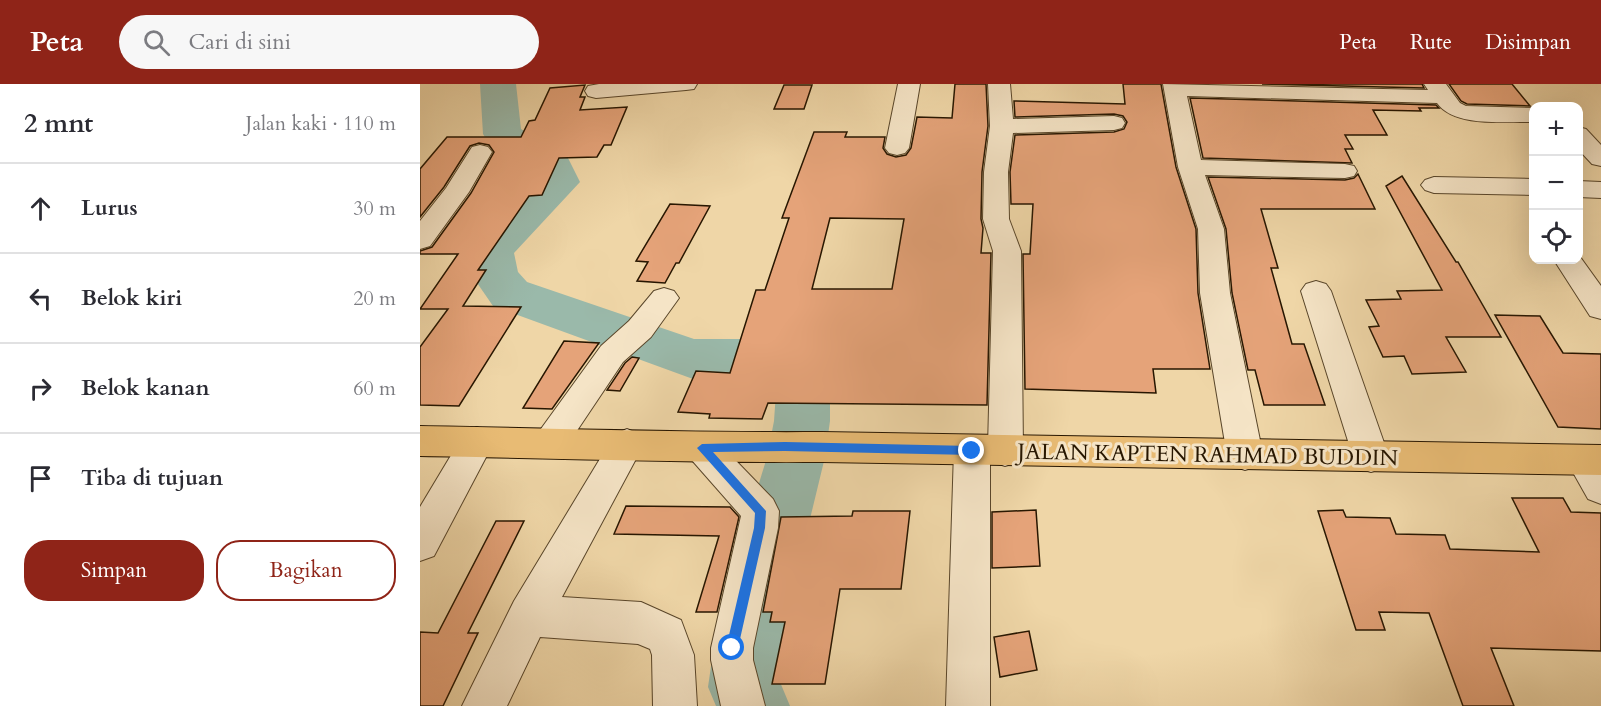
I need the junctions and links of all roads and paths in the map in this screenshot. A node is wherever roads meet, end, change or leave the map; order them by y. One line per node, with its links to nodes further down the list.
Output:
1 (686, 84): 7 (street)
2 (909, 84): 12 (street)
3 (999, 84): 10 (street)
4 (1174, 86): 5 (street); 15 (street)
5 (1330, 89): 6 (street)
6 (1439, 90): 8 (street)
7 (596, 91)
8 (1529, 115)
9 (1114, 123): 10 (street)
10 (1002, 126): 31 (street)
11 (1583, 139): 14 (street)
12 (897, 148)
13 (480, 152): 21 (street)
14 (1601, 159)
15 (1190, 167): 16 (street); 32 (street)
16 (1345, 171)
17 (1434, 185): 18 (street)
18 (1525, 187)
19 (1583, 189): 20 (street)
20 (1601, 190)
21 (420, 240)
22 (1571, 264): 25 (street)
23 (1316, 291): 33 (street)
24 (664, 298): 28 (street)
25 (1601, 308)
26 (420, 441): 27 (main road, JALAN KAPTEN RAHMAD BUDDIN)
27 (477, 442): 28 (main road, JALAN KAPTEN RAHMAD BUDDIN); 35 (street)
28 (550, 443): 29 (main road, JALAN KAPTEN RAHMAD BUDDIN)
29 (627, 444): 30 (main road, JALAN KAPTEN RAHMAD BUDDIN); 36 (street)
30 (702, 448): 31 (main road, JALAN KAPTEN RAHMAD BUDDIN); 39 (street)
31 (988, 451): 32 (main road, JALAN KAPTEN RAHMAD BUDDIN); 40 (street)
32 (1245, 455): 33 (main road, JALAN KAPTEN RAHMAD BUDDIN)
33 (1371, 457): 34 (main road, JALAN KAPTEN RAHMAD BUDDIN)
34 (1595, 469)
35 (420, 543)
36 (529, 616): 37 (street); 38 (street)
37 (483, 706)
38 (675, 706)
39 (743, 706)
40 (968, 706)

